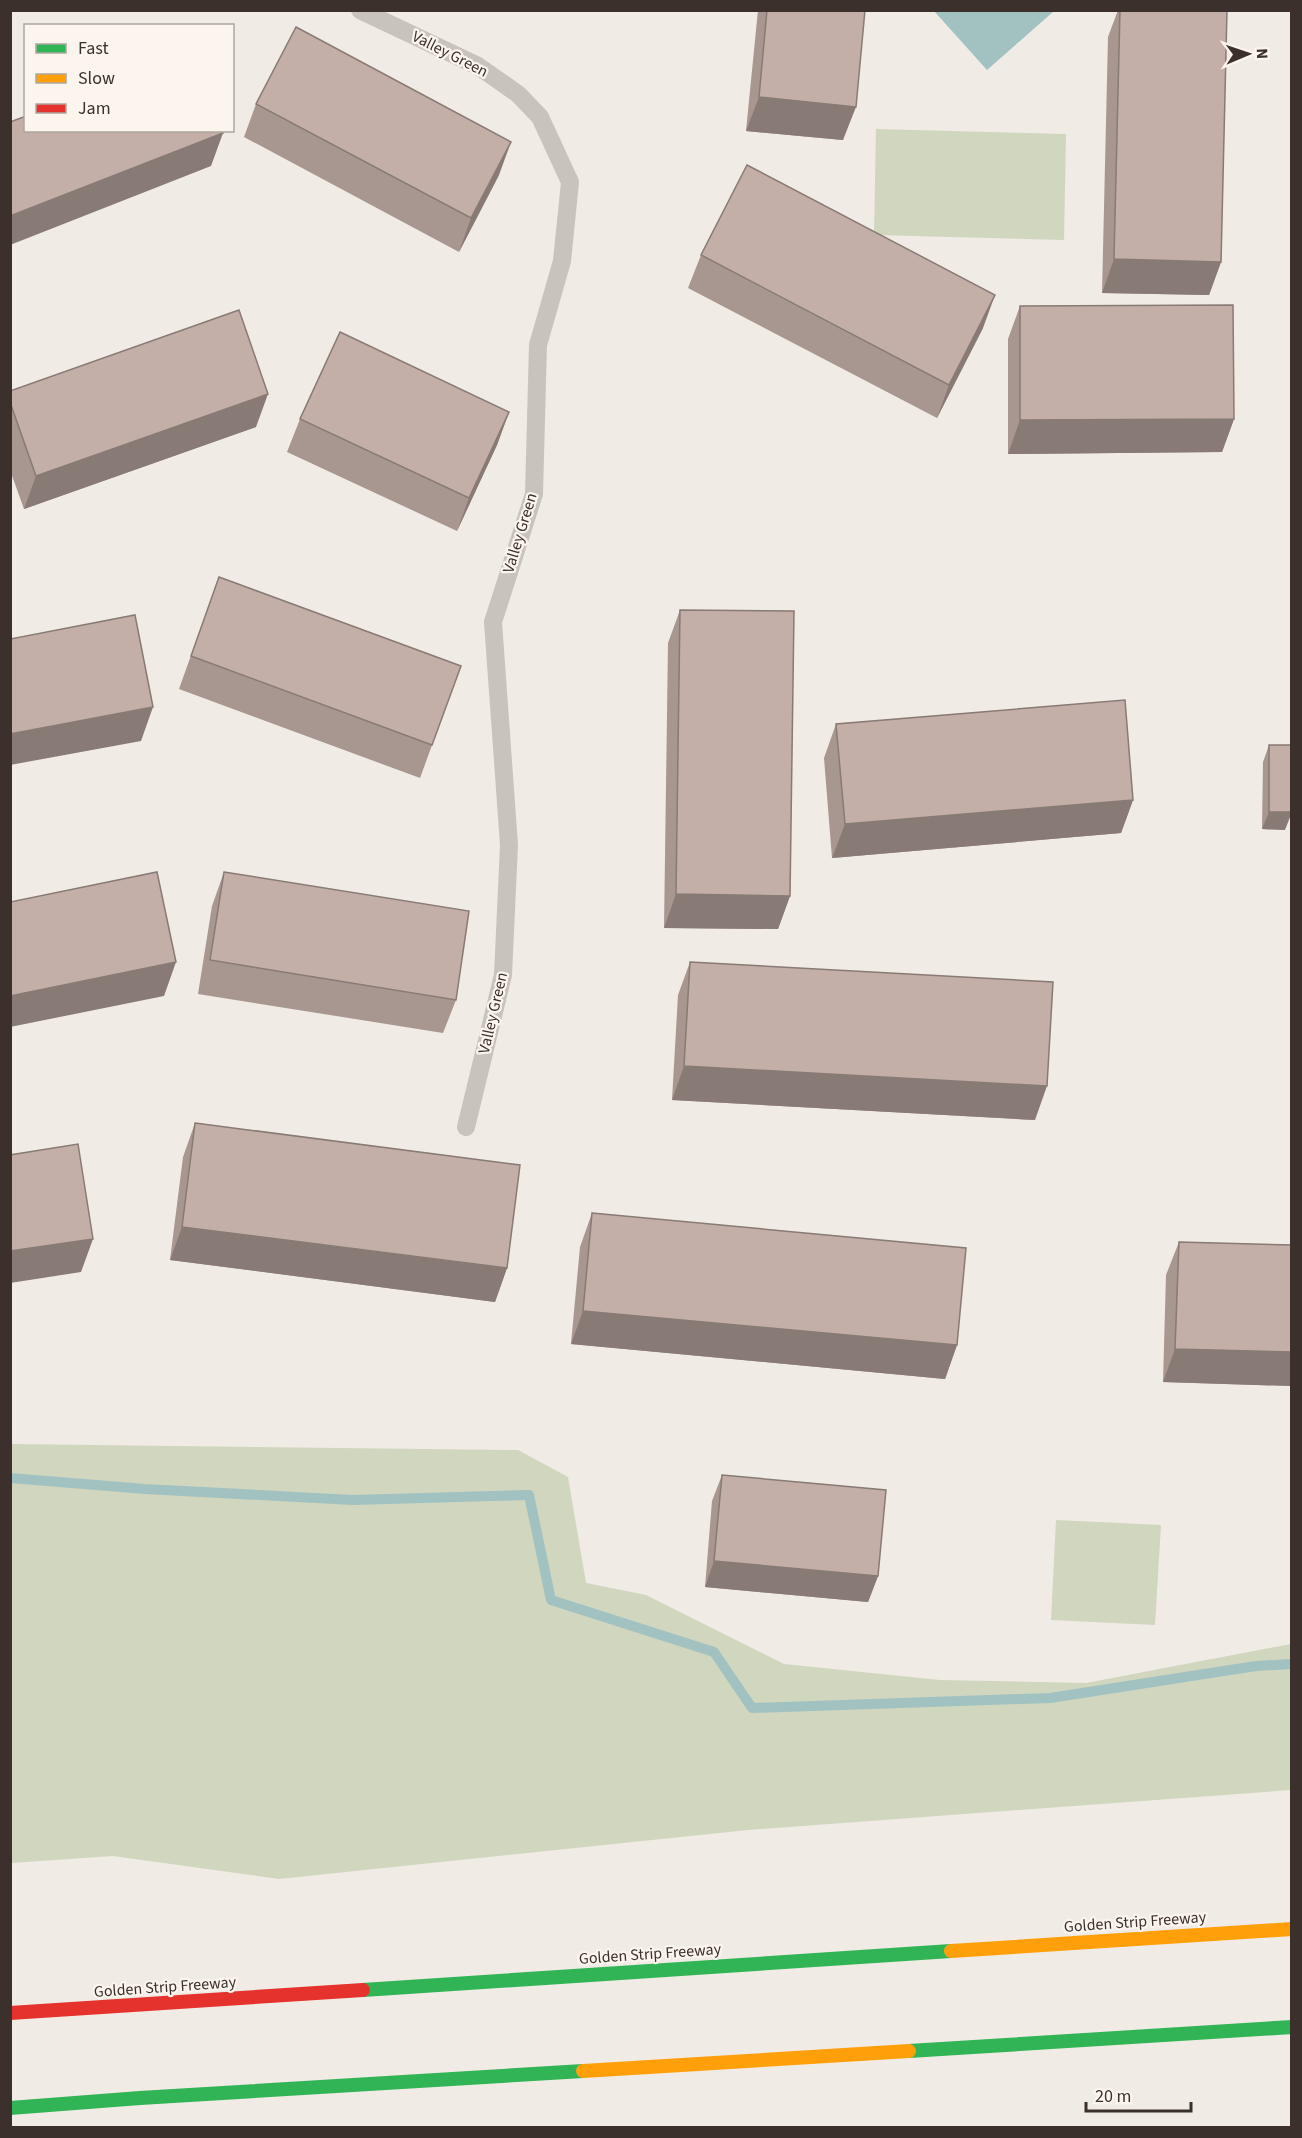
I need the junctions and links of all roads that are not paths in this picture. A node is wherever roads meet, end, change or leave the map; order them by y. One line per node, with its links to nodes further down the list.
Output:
1 (360, 10): 2 (lane, Valley Green)
2 (466, 1127)
3 (1292, 1929): 4 (highway, Golden Strip Freeway)
4 (10, 2013)
5 (1292, 2027): 6 (highway)
6 (10, 2108)

